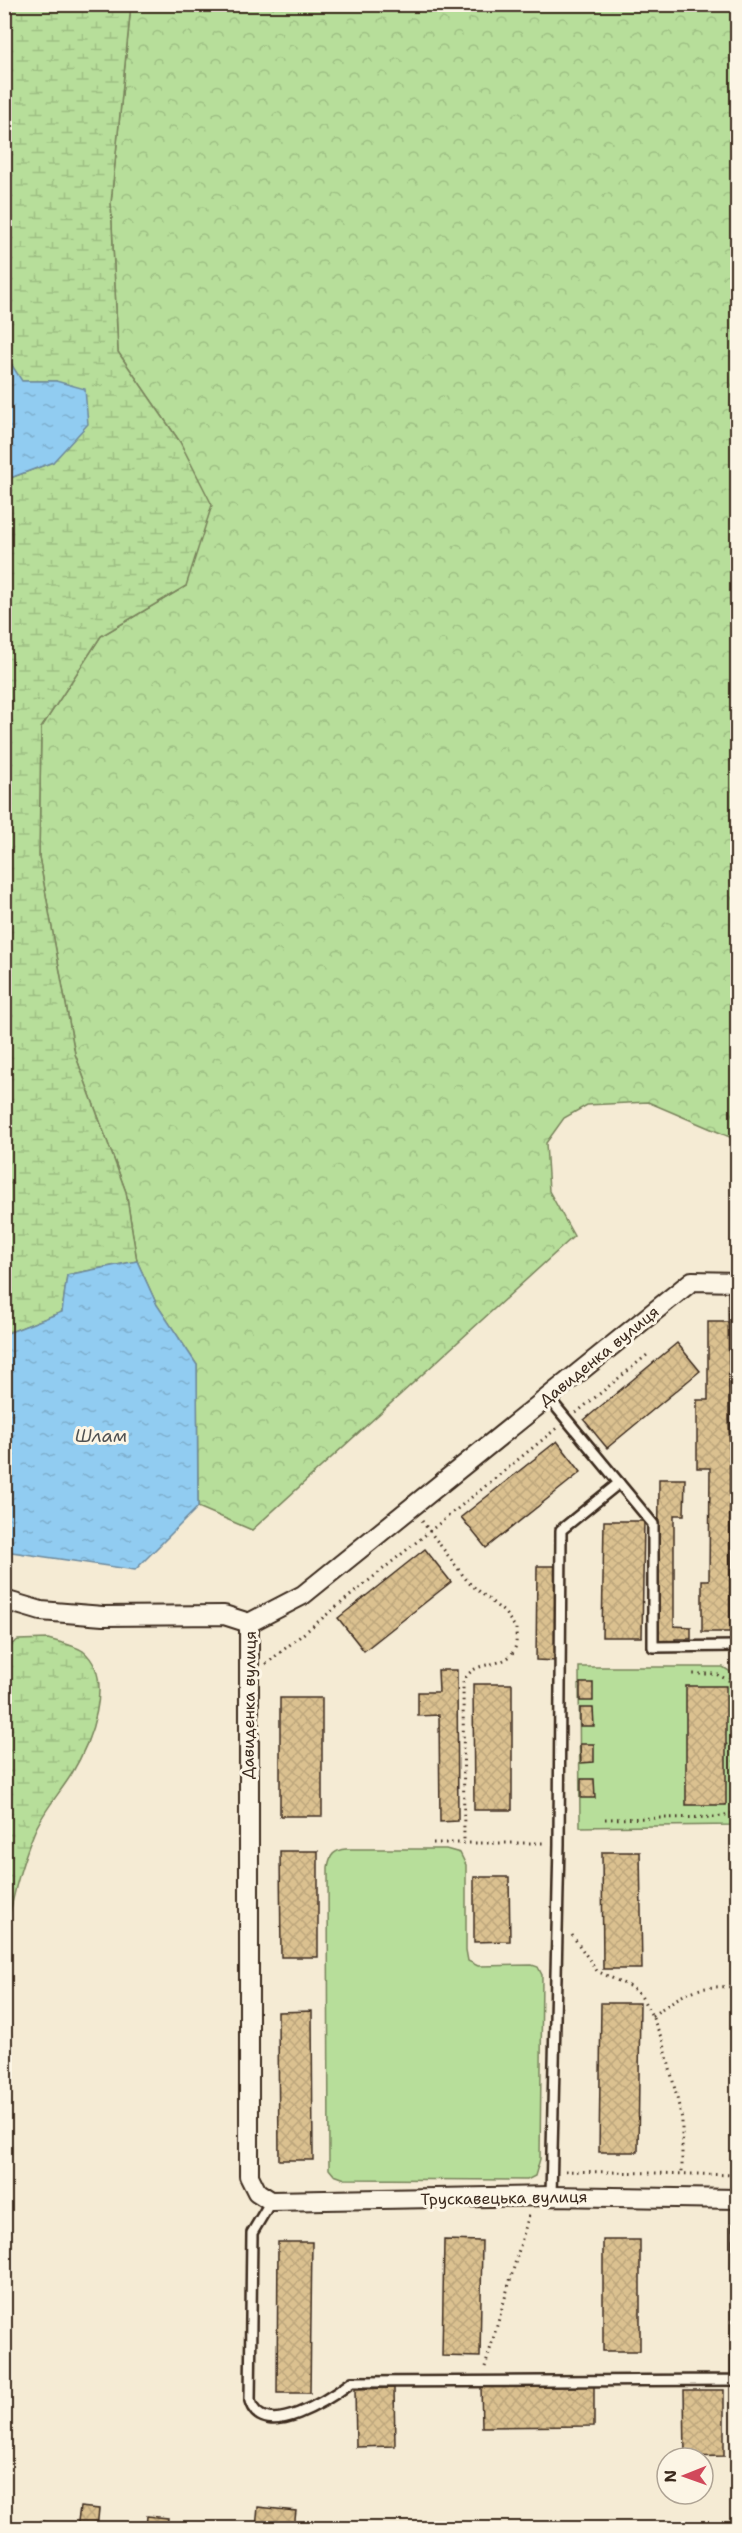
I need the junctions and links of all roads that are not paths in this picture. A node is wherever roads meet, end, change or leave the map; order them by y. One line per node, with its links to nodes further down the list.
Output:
1 (736, 1282): 2 (street, Давиденка вулиця); 4 (lane)
2 (548, 1397): 3 (lane); 6 (street, Давиденка вулиця)
3 (619, 1483): 7 (lane); 9 (lane)
4 (736, 1485): 7 (lane)
5 (4, 1600): 6 (street)
6 (249, 1623): 11 (street, Давиденка вулиця)
7 (736, 1646): 8 (lane)
8 (738, 1669)
9 (543, 2196): 10 (street, Трускавецька вулиця); 11 (street, Трускавецька вулиця)
10 (738, 2199): 11 (lane)
11 (271, 2201)

